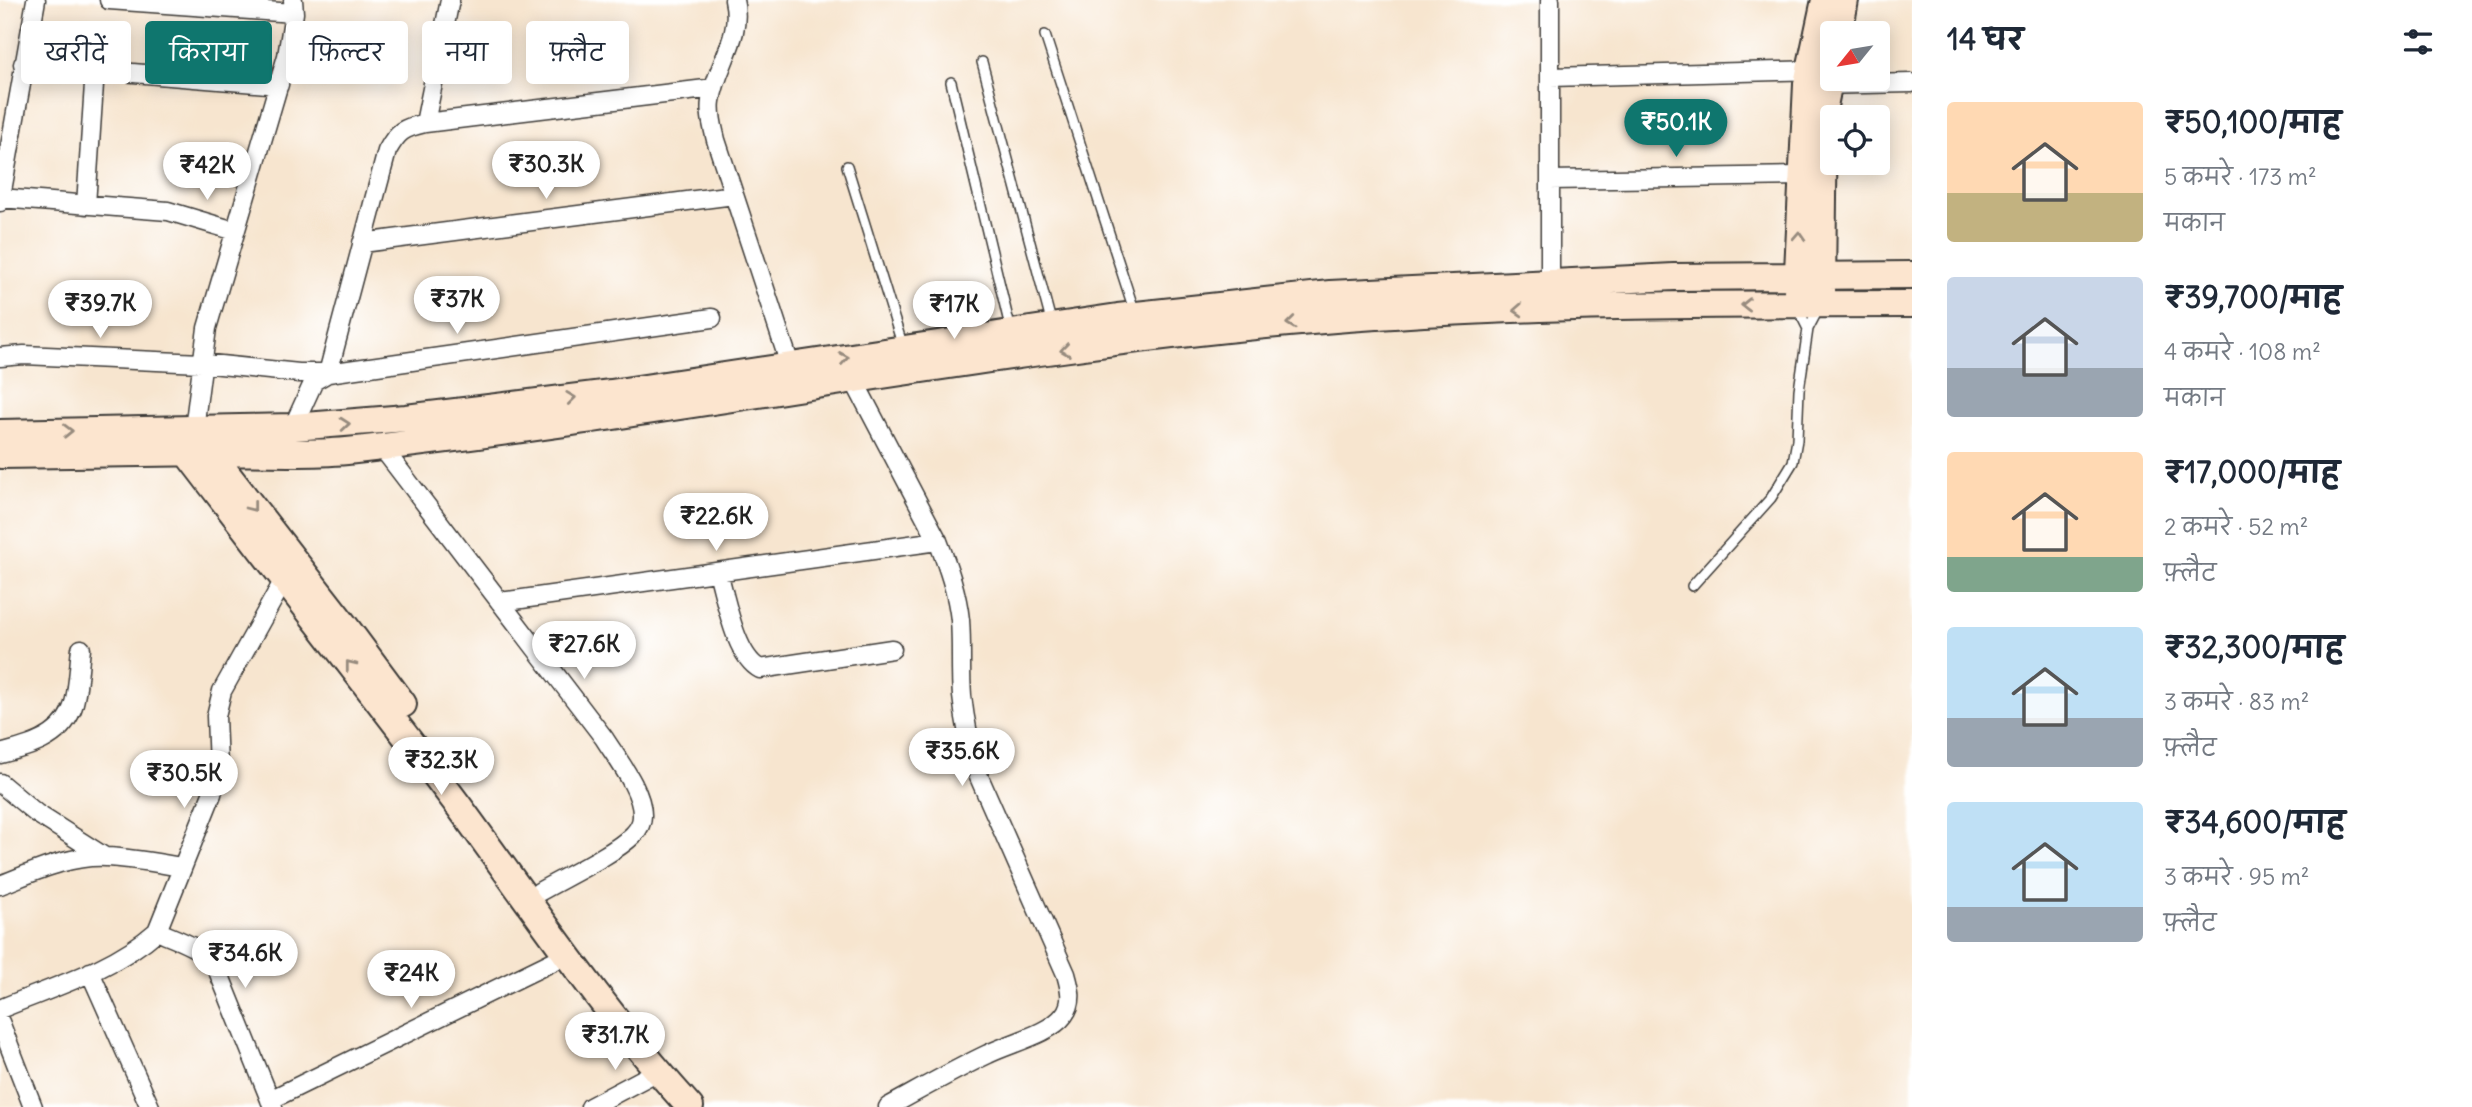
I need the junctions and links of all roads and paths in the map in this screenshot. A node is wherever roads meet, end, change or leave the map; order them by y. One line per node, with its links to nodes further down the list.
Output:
1 (36, 0): 9 (street)
2 (109, 0): 8 (street)
3 (450, 0): 26 (street)
4 (734, 0): 24 (street)
5 (1549, 0): 17 (street)
6 (1825, 0): 10 (street)
7 (1845, 0): 11 (street)
8 (293, 6): 22 (street)
9 (32, 21)
10 (1824, 21)
11 (1841, 21)
12 (1045, 34): 40 (lane)
13 (982, 62): 42 (lane)
14 (131, 72): 22 (street)
15 (1820, 75): 17 (street)
16 (21, 76): 31 (street)
17 (1550, 76): 29 (street)
18 (1890, 81): 20 (street)
19 (951, 82): 44 (lane)
20 (1912, 83)
21 (94, 84): 32 (street)
22 (279, 85): 33 (street)
23 (1820, 85): 28 (street)
24 (714, 88): 26 (street); 30 (street)
25 (1823, 91): 35 (street)
26 (425, 123): 34 (street)
27 (847, 166): 45 (lane)
28 (1802, 176): 29 (street); 35 (street, one-way to 28)
29 (1550, 180): 37 (street)
30 (734, 195): 34 (street); 49 (street)
31 (0, 200): 32 (street)
32 (86, 205): 33 (street)
33 (235, 230): 47 (street)
34 (362, 243): 48 (street)
35 (1810, 275): 36 (street); 37 (street); 38 (street)
36 (1912, 275)
37 (1550, 282): 40 (street)
38 (1809, 304): 39 (street); 43 (lane); 43 (lane); 50 (street, one-way to 50)
39 (1912, 304)
40 (1136, 315): 42 (street)
41 (712, 318): 48 (street)
42 (1052, 327): 44 (street)
43 (1808, 329): 59 (lane)
44 (1011, 332): 45 (street)
45 (904, 349): 49 (street, one-way to 45)
46 (0, 357): 47 (street)
47 (201, 363): 48 (street); 54 (street)
48 (328, 373): 51 (street)
49 (794, 377): 50 (street); 51 (street, one-way to 49); 53 (street)
50 (853, 379): 56 (street)
51 (293, 428): 54 (street)
52 (0, 433): 54 (street, one-way to 54)
53 (381, 446): 54 (street); 60 (street)
54 (197, 447): 55 (street); 58 (street)
55 (0, 455)
56 (938, 541): 57 (street); 81 (street)
57 (718, 572): 60 (street); 62 (street)
58 (291, 573): 66 (street); 68 (street); 70 (street, one-way to 58)
59 (1692, 586)
60 (500, 602): 68 (street)
61 (81, 649): 63 (street)
62 (892, 649)
63 (0, 754)
64 (0, 783): 65 (street)
65 (105, 857): 66 (street); 67 (street)
66 (182, 867): 69 (street)
67 (0, 885)
68 (539, 892): 80 (street)
69 (157, 931): 71 (street); 75 (street)
70 (568, 954): 74 (street); 75 (street)
71 (90, 972): 72 (street); 77 (street)
72 (0, 1009)
73 (0, 1021): 76 (street)
74 (657, 1071): 78 (street); 79 (street)
75 (272, 1103)
76 (33, 1107)
77 (150, 1107)
78 (590, 1107)
79 (690, 1107)
80 (710, 1107)
81 (888, 1107)

